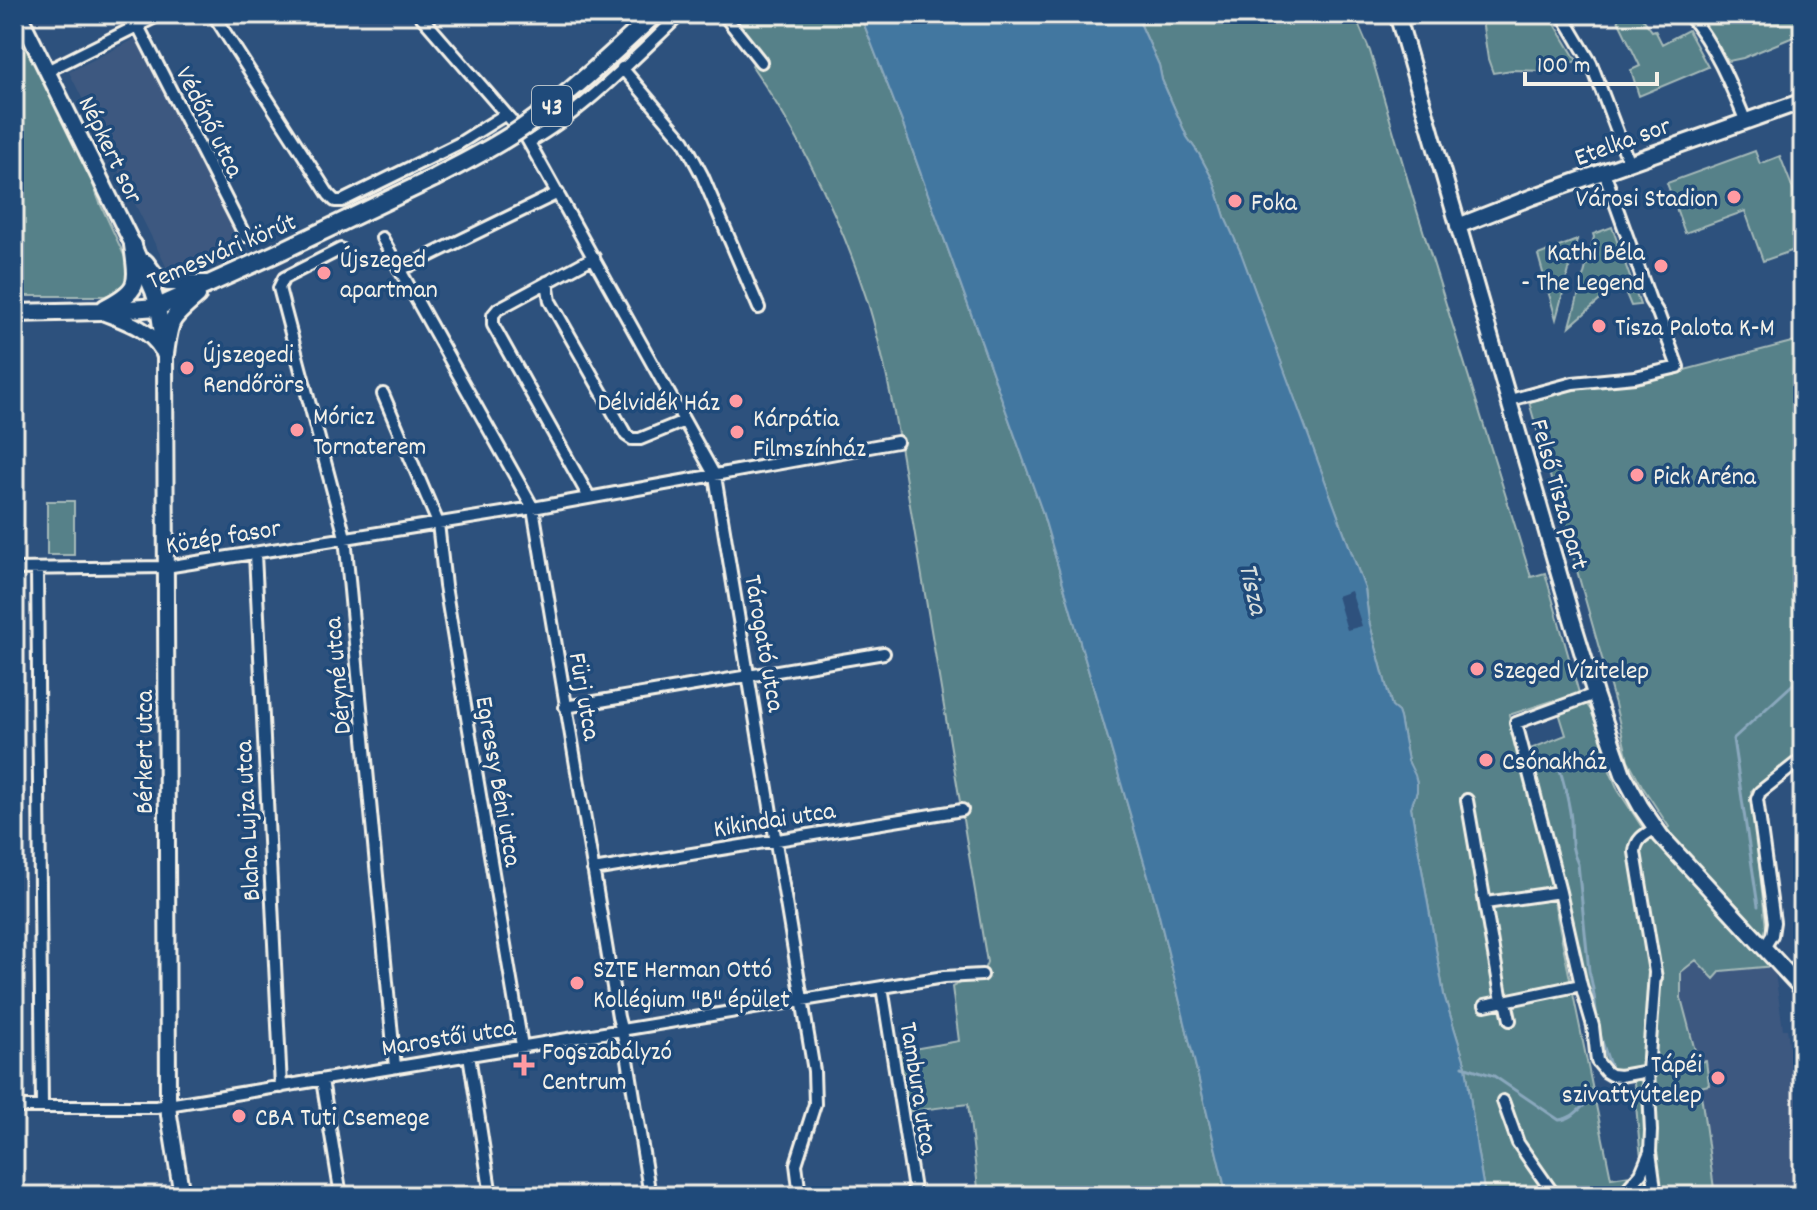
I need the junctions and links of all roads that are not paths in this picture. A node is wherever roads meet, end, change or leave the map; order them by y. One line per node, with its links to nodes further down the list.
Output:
1 (19, 14): 14 (street, Népkert sor)
2 (161, 14): 11 (street)
3 (213, 14): 4 (street)
4 (419, 14)
5 (655, 14): 28 (main road, Temesvári körút / 43, bridge)
6 (681, 14): 13 (street)
7 (723, 14): 12 (street)
8 (1397, 14): 20 (street, Felső Tisza part)
9 (1562, 14): 17 (street)
10 (1688, 14): 16 (street)
11 (138, 26): 14 (street); 21 (street, Védőnő utca)
12 (761, 62)
13 (622, 68): 19 (street, Tárogató utca); 31 (street)
14 (47, 71): 23 (street, Népkert sor)
15 (1803, 101): 16 (street, Etelka sor)
16 (1746, 122): 17 (street, Etelka sor)
17 (1629, 163): 18 (street, Etelka sor)
18 (1604, 172): 20 (street, Etelka sor); 36 (street)
19 (558, 193): 25 (street, Tárogató utca); 26 (street)
20 (1458, 226): 36 (street, Felső Tisza part)
21 (245, 236)
22 (382, 238): 26 (street, Fürj utca)
23 (133, 245): 28 (street); 30 (street, Népkert sor); 32 (main road)
24 (341, 249): 29 (street, Temesvári körút)
25 (594, 257): 27 (street); 37 (street, Tárogató utca)
26 (400, 270): 41 (street, Fürj utca)
27 (547, 282): 37 (street); 40 (street)
28 (212, 283): 30 (main road, Temesvári körút / 43); 34 (main road)
29 (279, 288): 43 (street, Déryné utca)
30 (158, 307): 32 (main road, Temesvári körút / 43); 34 (street, Bérkert utca)
31 (759, 308)
32 (100, 311): 33 (main road, Temesvári körút / 43); 34 (street)
33 (14, 313)
34 (165, 354): 45 (street, Bérkert utca)
35 (383, 394): 42 (street)
36 (1510, 400): 50 (street, Felső Tisza part)
37 (684, 421): 39 (street, Tárogató utca)
38 (897, 442): 39 (street, Közép fasor)
39 (715, 476): 40 (street, Közép fasor); 49 (street, Tárogató utca)
40 (589, 497): 41 (street, Közép fasor)
41 (533, 508): 42 (street, Közép fasor); 51 (street, Fürj utca)
42 (438, 523): 43 (street, Közép fasor); 73 (street, Egressy Béni utca)
43 (345, 537): 44 (street, Közép fasor); 75 (street, Déryné utca)
44 (255, 554): 45 (street, Közép fasor); 78 (street, Blaha Lujza utca)
45 (166, 567): 47 (street, Közép fasor); 80 (street, Bérkert utca)
46 (14, 569): 47 (street, Közép fasor)
47 (37, 569): 82 (street)
48 (884, 653): 49 (street)
49 (749, 676): 51 (street); 57 (street, Tárogató utca)
50 (1595, 694): 56 (street, Felső Tisza part); 59 (street)
51 (565, 707): 58 (street, Fürj utca)
52 (1799, 762): 53 (street); 61 (street)
53 (1803, 774)
54 (1467, 800): 60 (street)
55 (962, 810): 57 (street, Kikindai utca)
56 (1656, 828): 61 (street, Felső Tisza part); 62 (street)
57 (776, 840): 58 (street, Kikindai utca); 67 (street, Tárogató utca)
58 (593, 870): 72 (street, Fürj utca)
59 (1560, 892): 60 (street); 64 (street)
60 (1486, 903): 68 (street)
61 (1763, 946): 66 (street, Felső Tisza part)
62 (1655, 973): 70 (street); 76 (street)
63 (982, 975): 65 (street, Marostői utca)
64 (1581, 985): 68 (street); 76 (street)
65 (882, 987): 67 (street, Marostői utca); 89 (street, Tambura utca)
66 (1803, 990)
67 (803, 1000): 72 (street, Marostői utca); 88 (street, Tárogató utca)
68 (1502, 1001): 69 (street); 71 (street)
69 (1485, 1005)
70 (1661, 1012)
71 (1510, 1020)
72 (621, 1031): 73 (street, Marostői utca); 87 (street, Fürj utca)
73 (522, 1046): 74 (street, Marostői utca)
74 (469, 1055): 75 (street, Marostői utca); 86 (street)
75 (395, 1067): 77 (street, Marostői utca)
76 (1648, 1071): 83 (street)
77 (322, 1080): 78 (street, Marostői utca); 85 (street)
78 (281, 1087): 80 (street, Marostői utca)
79 (1503, 1101): 90 (street)
80 (169, 1105): 82 (street, Marostői utca); 84 (street, Bérkert utca)
81 (14, 1107): 82 (street, Marostői utca)
82 (42, 1107)
83 (1650, 1152): 91 (street); 92 (street)
84 (182, 1196)
85 (341, 1196)
86 (491, 1196)
87 (650, 1196)
88 (800, 1196)
89 (915, 1196)
90 (1555, 1196)
91 (1621, 1196)
92 (1656, 1196)

